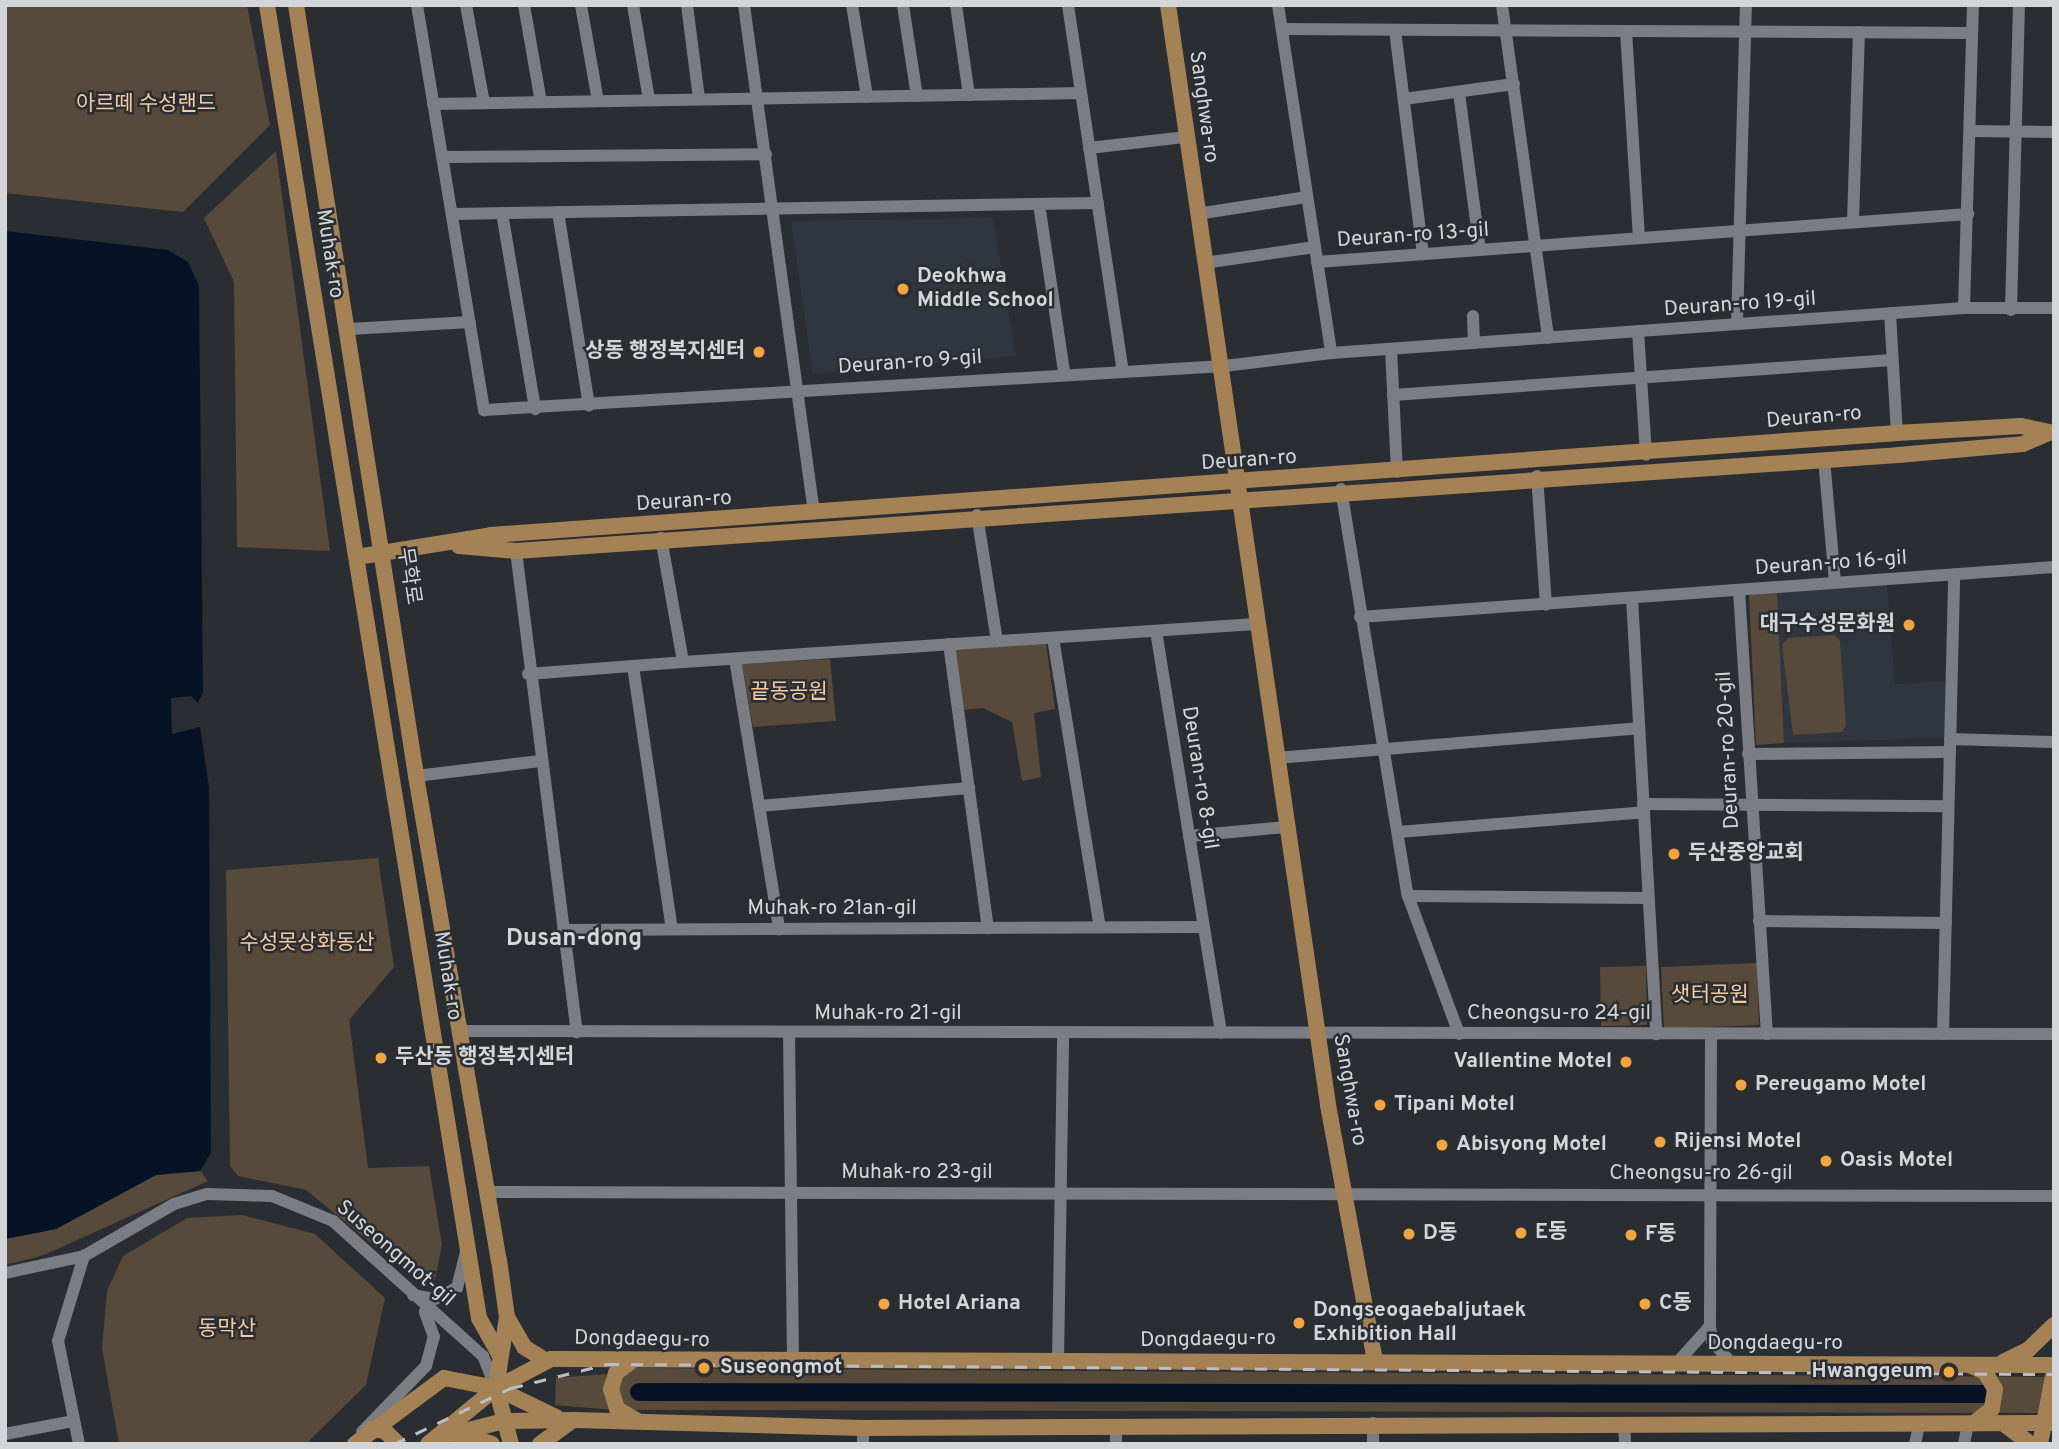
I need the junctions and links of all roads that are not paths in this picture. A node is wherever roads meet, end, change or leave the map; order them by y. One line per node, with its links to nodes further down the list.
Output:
1 (267, 5): 102 (main road, Muhak-ro)
2 (296, 5): 73 (main road, Muhak-ro)
3 (417, 5): 40 (street)
4 (466, 5): 39 (street)
5 (524, 5): 38 (street)
6 (581, 5): 37 (street)
7 (633, 5): 36 (street)
8 (687, 5): 34 (street)
9 (744, 5): 33 (street)
10 (852, 5): 32 (street)
11 (903, 5): 31 (street)
12 (956, 5): 30 (street)
13 (1068, 5): 28 (street)
14 (1168, 5): 44 (main road, Sanghwa-ro)
15 (1278, 5): 20 (street)
16 (1502, 5): 22 (street)
17 (1746, 5): 24 (street)
18 (1973, 5): 26 (street)
19 (2019, 5): 42 (street)
20 (1282, 29): 21 (street); 48 (street)
21 (1395, 30): 22 (street); 35 (street)
22 (1507, 30): 23 (street); 27 (street)
23 (1626, 31): 24 (street); 59 (street)
24 (1745, 32): 25 (street); 58 (street)
25 (1859, 32): 26 (street); 57 (street)
26 (1972, 33): 41 (street)
27 (1514, 84): 29 (street); 60 (street)
28 (1081, 93): 30 (street); 45 (street)
29 (1459, 93): 35 (street); 62 (street)
30 (969, 95): 31 (street)
31 (917, 96): 32 (street)
32 (867, 97): 33 (street)
33 (759, 98): 34 (street); 46 (street)
34 (699, 99): 36 (street)
35 (1404, 99): 63 (street)
36 (649, 100): 37 (street)
37 (598, 101): 38 (street)
38 (541, 102): 39 (street)
39 (484, 103): 40 (street)
40 (433, 104): 47 (street)
41 (1970, 131): 42 (street); 56 (street)
42 (2015, 132): 43 (street); 68 (street)
43 (2054, 132)
44 (1186, 137): 45 (street); 55 (main road, Sanghwa-ro)
45 (1089, 148): 49 (street)
46 (766, 154): 47 (street); 51 (street)
47 (443, 157): 53 (street)
48 (1307, 197): 55 (street); 61 (street)
49 (1097, 203): 50 (street); 81 (street)
50 (1039, 204): 51 (street); 82 (street)
51 (775, 208): 52 (street); 84 (street)
52 (558, 212): 54 (street); 86 (street)
53 (453, 214): 54 (street); 71 (street)
54 (502, 214): 87 (street)
55 (1197, 214): 65 (main road, Sanghwa-ro)
56 (1968, 214): 57 (street, Deuran-ro 13-gil); 66 (street)
57 (1853, 222): 58 (street, Deuran-ro 13-gil)
58 (1740, 231): 59 (street, Deuran-ro 13-gil); 72 (street)
59 (1639, 238): 60 (street, Deuran-ro 13-gil)
60 (1536, 246): 62 (street, Deuran-ro 13-gil); 75 (street)
61 (1315, 247): 64 (street); 65 (street)
62 (1480, 250): 63 (street, Deuran-ro 13-gil)
63 (1423, 254): 64 (street, Deuran-ro 13-gil)
64 (1317, 262): 78 (street, Deuran-ro 13-gil)
65 (1204, 263): 80 (main road, Sanghwa-ro)
66 (1965, 308): 68 (street, Deuran-ro 19-gil); 69 (street, Deuran-ro 19-gil)
67 (2054, 308): 68 (street, Deuran-ro 19-gil)
68 (2011, 310)
69 (1890, 313): 72 (street, Deuran-ro 19-gil); 79 (street)
70 (1473, 316): 76 (street)
71 (470, 322): 73 (street); 87 (street, Deuran-ro 9-gil)
72 (1737, 324): 74 (street, Deuran-ro 19-gil)
73 (350, 329): 101 (main road, Muhak-ro)
74 (1638, 331): 75 (street, Deuran-ro 19-gil); 83 (street)
75 (1548, 338): 76 (street, Deuran-ro 19-gil)
76 (1474, 343): 77 (street, Deuran-ro 19-gil)
77 (1391, 349): 78 (street); 85 (street)
78 (1331, 354): 80 (street)
79 (1892, 360): 83 (street); 88 (street)
80 (1218, 363): 81 (street); 94 (main road, Sanghwa-ro)
81 (1122, 367): 82 (street, Deuran-ro 9-gil)
82 (1064, 372): 84 (street, Deuran-ro 9-gil)
83 (1641, 379): 85 (street); 90 (street)
84 (801, 390): 86 (street, Deuran-ro 9-gil); 96 (street)
85 (1393, 395): 92 (street)
86 (589, 406): 87 (street, Deuran-ro 9-gil)
87 (535, 409)
88 (1897, 433): 89 (main road, Deuran-ro); 90 (main road, Deuran-ro)
89 (2050, 434): 91 (main road, Deuran-ro)
90 (1646, 455): 92 (main road, Deuran-ro)
91 (1824, 459): 93 (main road, Deuran-ro); 105 (street, Deuran-ro)
92 (1397, 472): 94 (main road, Deuran-ro)
93 (1537, 476): 95 (main road, Deuran-ro); 108 (street)
94 (1236, 489): 95 (main road, Deuran-ro); 96 (main road, Deuran-ro); 97 (main road, Deuran-ro); 110 (main road, Sanghwa-ro)
95 (1341, 489): 109 (street)
96 (814, 513): 99 (main road, Deuran-ro)
97 (977, 515): 98 (main road, Deuran-ro); 113 (street)
98 (661, 538): 100 (main road, Deuran-ro); 116 (street)
99 (455, 545): 100 (main road, Deuran-ro); 101 (main road, Deuran-ro)
100 (516, 551): 118 (street)
101 (383, 554): 102 (main road, Deuran-ro); 126 (main road, Muhak-ro)
102 (358, 557): 163 (main road, Muhak-ro)
103 (2054, 568): 104 (street, Deuran-ro 16-gil)
104 (1954, 574): 105 (street, Deuran-ro 16-gil); 121 (street)
105 (1835, 583): 106 (street, Deuran-ro 16-gil)
106 (1739, 590): 107 (street, Deuran-ro 16-gil); 123 (street, Deuran-ro 20-gil)
107 (1632, 598): 108 (street, Deuran-ro 16-gil); 119 (street)
108 (1546, 605): 109 (street, Deuran-ro 16-gil)
109 (1360, 617): 122 (street)
110 (1256, 624): 111 (street); 124 (main road, Sanghwa-ro)
111 (1156, 631): 112 (street); 134 (street, Deuran-ro 8-gil)
112 (1053, 638): 113 (street); 139 (street)
113 (997, 641): 114 (street)
114 (949, 645): 115 (street); 127 (street)
115 (735, 659): 116 (street); 129 (street)
116 (683, 662): 117 (street)
117 (633, 666): 118 (street); 142 (street)
118 (528, 674): 125 (street)
119 (1639, 728): 122 (street); 131 (street)
120 (2054, 742): 121 (street)
121 (1950, 746): 123 (street); 130 (street)
122 (1385, 749): 124 (street); 133 (street)
123 (1748, 754): 128 (street, Deuran-ro 20-gil)
124 (1276, 758): 132 (main road, Sanghwa-ro)
125 (540, 761): 126 (street); 144 (street)
126 (416, 776): 145 (main road, Muhak-ro)
127 (969, 788): 129 (street); 141 (street)
128 (1751, 804): 130 (street); 131 (street); 137 (street, Deuran-ro 20-gil)
129 (759, 806): 143 (street)
130 (1948, 806): 138 (street)
131 (1643, 808): 133 (street); 136 (street)
132 (1286, 827): 134 (street); 150 (main road, Sanghwa-ro)
133 (1398, 832): 135 (street)
134 (1189, 836): 140 (street, Deuran-ro 8-gil)
135 (1408, 896): 136 (street); 151 (street)
136 (1648, 898): 152 (street)
137 (1759, 921): 138 (street); 154 (street, Deuran-ro 20-gil)
138 (1945, 923): 155 (street)
139 (1100, 927): 140 (street, Muhak-ro 21an-gil); 141 (street, Muhak-ro 21an-gil)
140 (1203, 927): 149 (street, Deuran-ro 8-gil)
141 (988, 928): 143 (street, Muhak-ro 21an-gil)
142 (672, 929): 143 (street, Muhak-ro 21an-gil); 144 (street, Muhak-ro 21an-gil)
143 (779, 929)
144 (563, 930): 146 (street)
145 (460, 1031): 146 (street, Muhak-ro 21-gil); 158 (main road, Muhak-ro)
146 (577, 1032): 147 (street, Muhak-ro 21-gil)
147 (789, 1033): 148 (street, Muhak-ro 21-gil); 159 (street)
148 (1063, 1033): 149 (street, Muhak-ro 21-gil); 160 (street)
149 (1221, 1033): 150 (street, Muhak-ro 21-gil)
150 (1317, 1033): 151 (street, Cheongsu-ro 24-gil); 157 (main road, Sanghwa-ro)
151 (1459, 1034): 152 (street, Cheongsu-ro 24-gil)
152 (1656, 1034): 153 (street, Cheongsu-ro 24-gil)
153 (1711, 1034): 154 (street, Cheongsu-ro 24-gil); 161 (street)
154 (1768, 1034): 155 (street, Cheongsu-ro 24-gil)
155 (1943, 1034): 156 (street, Cheongsu-ro 24-gil)
156 (2054, 1034)
157 (1348, 1191): 160 (street, Muhak-ro 23-gil); 161 (street, Cheongsu-ro 26-gil); 173 (main road, Sanghwa-ro)
158 (488, 1192): 159 (street, Muhak-ro 23-gil); 167 (main road, Muhak-ro)
159 (788, 1192): 160 (street, Muhak-ro 23-gil); 174 (street)
160 (1059, 1192): 175 (street)
161 (1711, 1194): 162 (street, Cheongsu-ro 26-gil); 169 (street)
162 (2054, 1196)
163 (468, 1238): 166 (street); 170 (main road, Muhak-ro)
164 (84, 1256): 165 (street, Suseongmot-gil); 166 (street, Suseongmot-gil); 185 (street)
165 (5, 1273)
166 (413, 1295): 182 (street, Suseongmot-gil); 199 (street)
167 (507, 1317): 170 (main road, Muhak-ro); 172 (main road)
168 (2054, 1325): 176 (main road)
169 (1710, 1326): 178 (street); 179 (street)
170 (499, 1354): 182 (main road, Muhak-ro)
171 (633, 1360): 172 (main road, Dongdaegu-ro); 174 (main road, Dongdaegu-ro); 184 (main road)
172 (547, 1361): 182 (main road, Dongdaegu-ro)
173 (1376, 1361): 175 (main road, Dongdaegu-ro); 178 (main road, Dongdaegu-ro)
174 (793, 1362): 175 (main road, Dongdaegu-ro)
175 (1058, 1362)
176 (1989, 1365): 177 (main road, Dongdaegu-ro); 180 (main road, Dongdaegu-ro)
177 (2054, 1365)
178 (1674, 1366): 179 (main road, Dongdaegu-ro)
179 (1734, 1366): 180 (main road, Dongdaegu-ro)
180 (1966, 1366): 191 (main road)
181 (2054, 1371): 190 (main road)
182 (496, 1388): 183 (main road); 186 (main road, Muhak-ro); 194 (main road); 197 (main road, Dongdaegu-ro)
183 (575, 1420): 184 (main road); 186 (main road); 203 (main road)
184 (640, 1420): 196 (main road)
185 (73, 1421): 195 (street); 198 (street)
186 (504, 1421): 197 (main road); 202 (main road, Muhak-ro)
187 (1373, 1423): 188 (main road); 193 (main road); 205 (street)
188 (1624, 1423): 192 (main road); 206 (street)
189 (2002, 1423): 190 (main road); 191 (main road); 209 (main road)
190 (2049, 1423): 210 (main road)
191 (1968, 1424): 192 (main road); 208 (street)
192 (1919, 1425): 207 (street)
193 (1116, 1426): 196 (main road); 204 (street)
194 (371, 1429): 199 (main road); 200 (main road)
195 (5, 1434)
196 (863, 1436)
197 (435, 1441): 201 (main road)
198 (79, 1444)
199 (354, 1444)
200 (398, 1444)
201 (492, 1444)
202 (511, 1444)
203 (540, 1444)
204 (1116, 1444)
205 (1373, 1444)
206 (1625, 1444)
207 (1915, 1444)
208 (1964, 1444)
209 (2031, 1444)
210 (2040, 1444)

